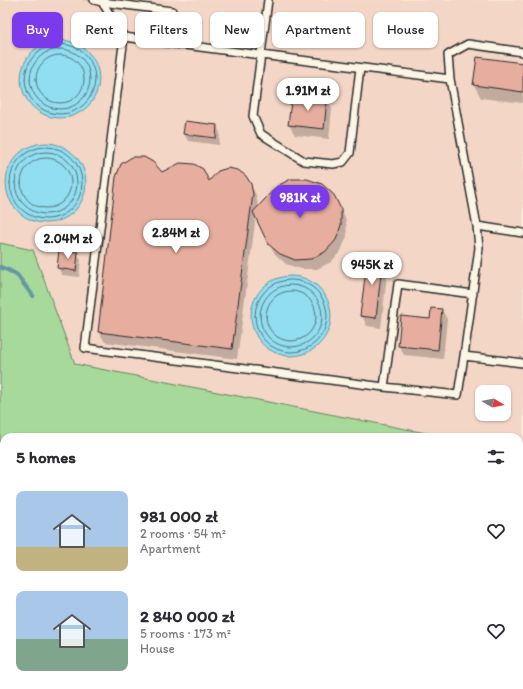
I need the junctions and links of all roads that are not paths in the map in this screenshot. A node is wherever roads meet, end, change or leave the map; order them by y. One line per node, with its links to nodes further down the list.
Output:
1 (94, 0): 3 (lane)
2 (268, 0): 9 (lane)
3 (102, 2): 4 (lane); 5 (lane)
4 (108, 12)
5 (172, 12)
6 (202, 47): 9 (lane)
7 (123, 48): 17 (lane)
8 (523, 52): 11 (lane)
9 (261, 55): 10 (lane); 10 (lane)
10 (360, 68): 11 (lane)
11 (450, 79): 12 (lane)
12 (477, 226): 13 (lane); 14 (lane)
13 (523, 233)
14 (473, 294): 15 (lane); 17 (lane)
15 (464, 356): 16 (lane); 17 (lane)
16 (523, 362)
17 (384, 387)

